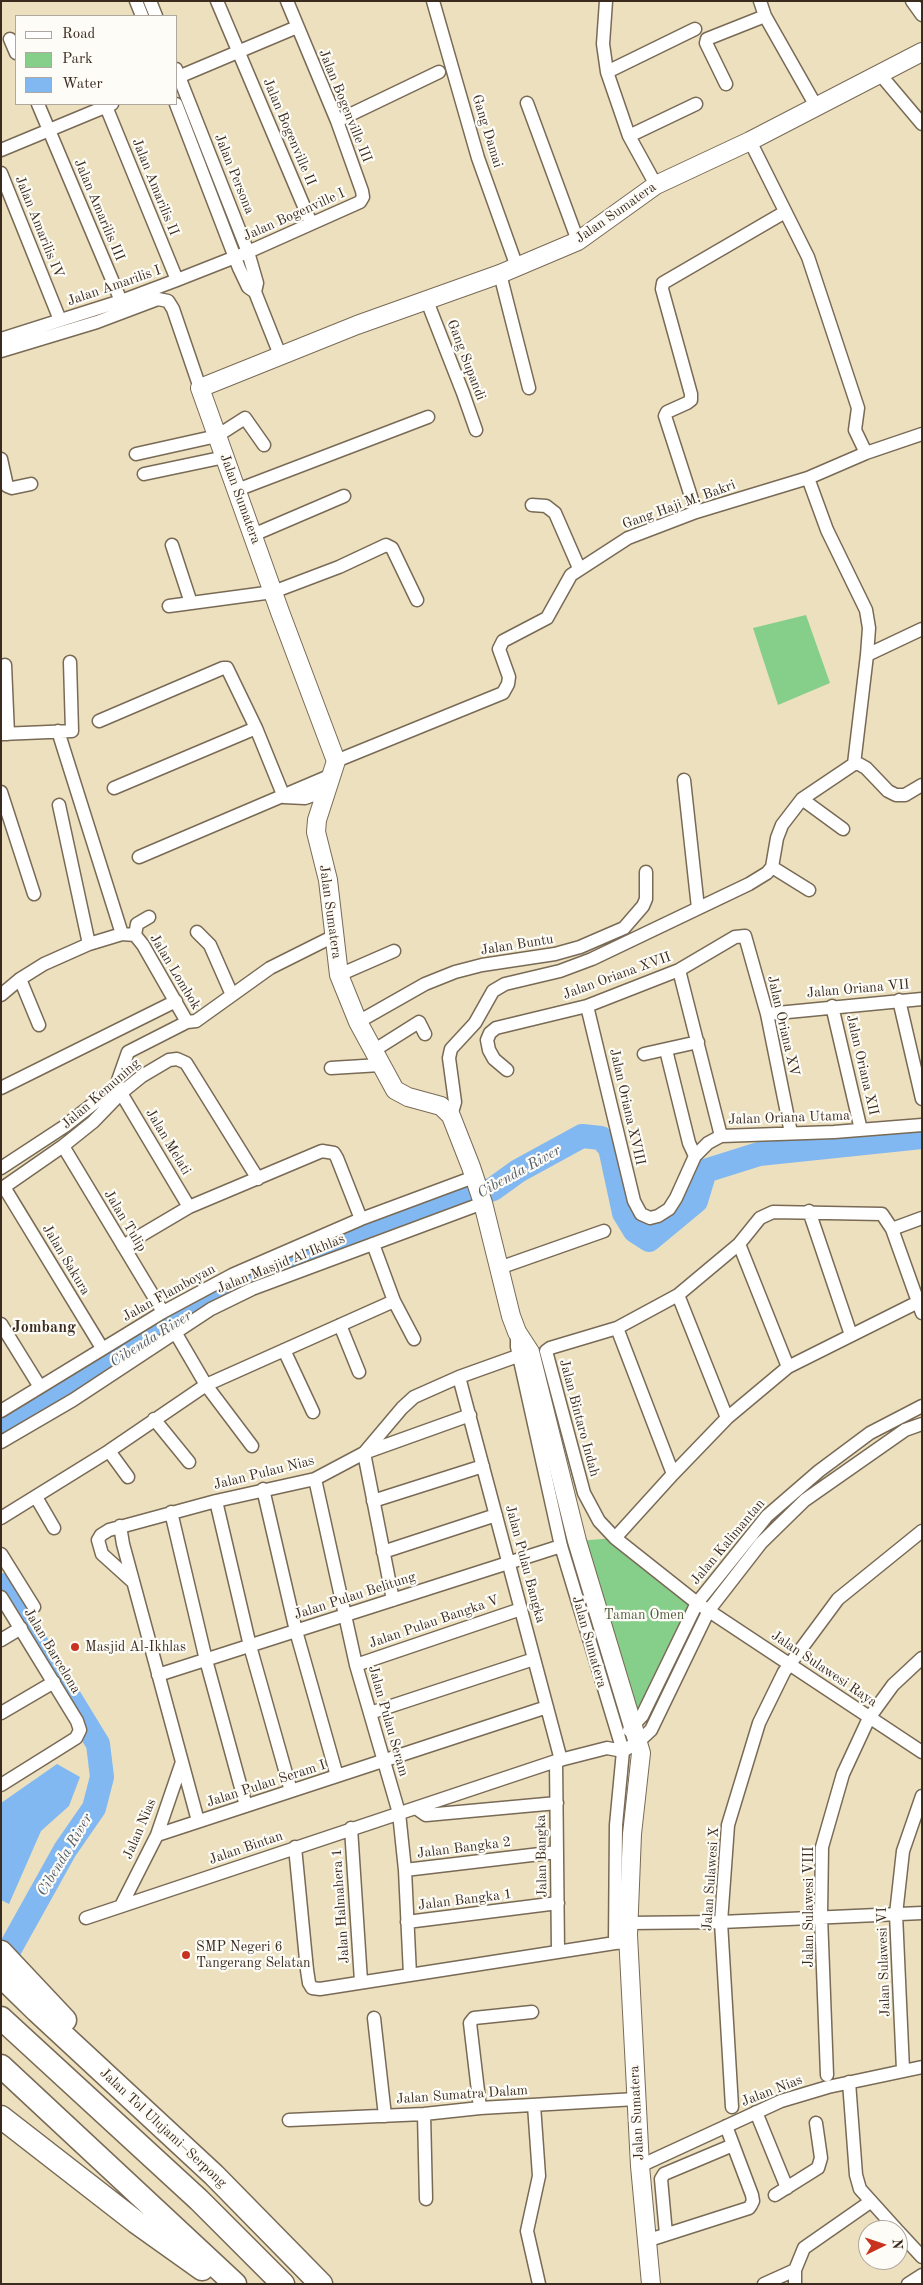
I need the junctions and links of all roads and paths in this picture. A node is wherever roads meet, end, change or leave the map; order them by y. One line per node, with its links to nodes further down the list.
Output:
1 (136, 1): 9 (street)
2 (150, 1): 10 (street)
3 (217, 1): 17 (street, Jalan Bogenville II)
4 (287, 1): 13 (street, Jalan Bogenville III)
5 (433, 1): 45 (street, Gang Damai)
6 (760, 1): 12 (street)
7 (912, 1): 11 (street)
8 (607, 2): 20 (street)
9 (142, 15)
10 (156, 15)
11 (922, 15)
12 (765, 16): 24 (street); 30 (street)
13 (297, 28): 17 (street); 31 (street, Jalan Bogenville III)
14 (695, 29): 20 (street)
15 (10, 39): 16 (street)
16 (15, 50)
17 (239, 52): 22 (street); 41 (street, Jalan Bogenville II)
18 (922, 52): 21 (street, Jalan Sumatera)
19 (439, 72): 31 (street)
20 (607, 72): 34 (street)
21 (880, 73): 30 (street, Jalan Sumatera); 32 (street)
22 (178, 75)
23 (178, 77): 43 (street, Jalan Persona)
24 (726, 84)
25 (527, 103): 42 (street)
26 (696, 104): 34 (street)
27 (38, 105): 33 (street, Jalan Amarilis III)
28 (108, 105): 33 (street); 47 (street, Jalan Amarilis II)
29 (176, 105): 44 (street, Jalan Persona)
30 (816, 106): 35 (street, Jalan Sumatera)
31 (337, 121): 39 (street, Jalan Bogenville III)
32 (922, 124)
33 (49, 130): 36 (street); 49 (street, Jalan Amarilis III)
34 (629, 136): 38 (street)
35 (750, 141): 38 (street, Jalan Sumatera); 40 (street)
36 (1, 150)
37 (1, 173): 51 (street, Jalan Amarilis IV)
38 (656, 185): 42 (street, Jalan Sumatera)
39 (363, 197): 41 (street, Jalan Bogenville I)
40 (785, 212): 62 (street); 73 (street)
41 (311, 223): 43 (street, Jalan Bogenville I)
42 (578, 241): 45 (street, Jalan Sumatera)
43 (248, 252): 44 (street, Jalan Bogenville I); 48 (street, Jalan Persona)
44 (235, 257): 47 (street, Jalan Amarilis I); 48 (street, Jalan Persona)
45 (517, 268): 46 (street, Jalan Sumatera)
46 (500, 274): 50 (street, Jalan Sumatera); 56 (street)
47 (177, 280): 49 (street, Jalan Amarilis I)
48 (255, 292): 54 (street, Jalan Persona)
49 (120, 301): 51 (street, Jalan Amarilis I)
50 (427, 301): 54 (street, Jalan Sumatera); 58 (street, Gang Supandi)
51 (60, 320): 52 (street, Jalan Amarilis I)
52 (1, 339)
53 (1, 352): 55 (street)
54 (280, 355): 55 (street, Jalan Sumatera)
55 (200, 388): 60 (street, Jalan Sumatera)
56 (529, 388)
57 (428, 417): 70 (street)
58 (476, 430)
59 (922, 434): 62 (street, Gang Haji M. Bakri)
60 (217, 436): 61 (street); 63 (street); 64 (street, Jalan Sumatera)
61 (264, 445)
62 (866, 453): 67 (street, Gang Haji M. Bakri)
63 (136, 454)
64 (225, 458): 66 (street); 70 (street, Jalan Sumatera)
65 (1, 459): 69 (street)
66 (144, 474)
67 (808, 478): 73 (street, Gang Haji M. Bakri); 82 (street)
68 (31, 484): 69 (street)
69 (4, 489)
70 (238, 490): 74 (street, Jalan Sumatera)
71 (344, 496): 74 (street)
72 (532, 505): 76 (street)
73 (696, 512): 76 (street, Gang Haji M. Bakri)
74 (254, 535): 77 (street, Jalan Sumatera)
75 (172, 545): 79 (street)
76 (579, 568): 90 (street, Gang Haji M. Bakri)
77 (273, 592): 78 (street); 79 (street); 90 (street, Jalan Sumatera)
78 (417, 600)
79 (191, 603): 80 (street)
80 (169, 606)
81 (922, 629): 82 (street)
82 (867, 655): 89 (street)
83 (70, 662): 87 (street)
84 (5, 665): 88 (street)
85 (99, 721): 86 (street)
86 (256, 728): 93 (street); 95 (street)
87 (58, 731): 88 (street); 108 (street, Jalan Lombok)
88 (5, 734)
89 (854, 764): 92 (street); 96 (street)
90 (333, 775): 95 (street); 109 (street, Jalan Sumatera)
91 (684, 780): 105 (street)
92 (922, 785)
93 (114, 788)
94 (1, 792): 98 (street)
95 (284, 796): 100 (street)
96 (802, 799): 99 (street); 101 (street)
97 (59, 805): 111 (street)
98 (4, 812): 104 (street)
99 (843, 829)
100 (139, 857)
101 (770, 870): 103 (street); 105 (street)
102 (646, 872): 125 (street, Jalan Buntu)
103 (809, 890)
104 (34, 894)
105 (698, 908): 137 (street)
106 (149, 917): 108 (street)
107 (196, 932): 117 (street)
108 (128, 935): 111 (street); 119 (street, Jalan Lombok)
109 (334, 936): 114 (street, Jalan Sumatera); 117 (street)
110 (735, 937): 113 (street, Jalan Oriana XVII); 123 (street, Jalan Oriana XV)
111 (89, 944): 115 (street)
112 (394, 951): 114 (street)
113 (679, 970): 121 (street, Jalan Oriana XVII); 128 (street)
114 (340, 975): 125 (street, Jalan Sumatera)
115 (20, 979): 116 (street); 126 (street)
116 (1, 995)
117 (232, 995): 124 (street)
118 (922, 998): 120 (street, Jalan Oriana VII)
119 (176, 1000): 124 (street, Jalan Lombok); 134 (street)
120 (899, 1000): 122 (street, Jalan Oriana VII); 136 (street)
121 (587, 1006): 133 (street, Jalan Oriana XVII); 150 (street, Jalan Oriana XVIII)
122 (832, 1006): 123 (street, Jalan Oriana VII); 139 (street, Jalan Oriana XII)
123 (767, 1014): 140 (street, Jalan Oriana XV)
124 (187, 1022): 144 (street, Jalan Lombok)
125 (358, 1022): 131 (street, Jalan Sumatera)
126 (39, 1025)
127 (425, 1034): 131 (street)
128 (698, 1042): 129 (street); 141 (street)
129 (666, 1050): 130 (street); 143 (street)
130 (644, 1054)
131 (377, 1058): 132 (street); 137 (street, Jalan Sumatera)
132 (331, 1068)
133 (507, 1070)
134 (1, 1088)
135 (121, 1093): 142 (street, Jalan Kemuning); 145 (street, Jalan Kemuning); 148 (street, Jalan Melati)
136 (922, 1099)
137 (451, 1116): 147 (street, Jalan Sumatera)
138 (922, 1125): 139 (street, Jalan Oriana Utama)
139 (862, 1130): 140 (street, Jalan Oriana Utama)
140 (791, 1133): 141 (street, Jalan Oriana Utama)
141 (722, 1136): 143 (street, Jalan Oriana Utama)
142 (63, 1146): 146 (street, Jalan Kemuning); 157 (street, Jalan Tulip)
143 (694, 1156): 150 (street, Jalan Oriana Utama)
144 (1, 1168)
145 (258, 1179): 148 (street); 152 (street)
146 (3, 1188): 169 (street, Jalan Sakura)
147 (478, 1189): 152 (street, Jalan Flamboyan); 155 (street, Jalan Masjid Al Ikhlas); 158 (street, Jalan Sumatera)
148 (189, 1207): 157 (street)
149 (809, 1211): 153 (street, Jalan Bintaro Indah); 156 (street, Jalan Bintaro Indah); 167 (street)
150 (641, 1214)
151 (922, 1218): 153 (street)
152 (361, 1219): 162 (street, Jalan Flamboyan)
153 (892, 1229): 161 (street)
154 (604, 1231): 158 (street)
155 (373, 1244): 160 (street); 166 (street, Jalan Masjid Al Ikhlas)
156 (739, 1244): 159 (street, Jalan Bintaro Indah); 172 (street)
157 (123, 1246): 162 (street, Jalan Tulip)
158 (499, 1268): 171 (street, Jalan Sumatera)
159 (678, 1295): 165 (street, Jalan Bintaro Indah); 181 (street)
160 (394, 1301): 164 (street); 168 (street)
161 (920, 1305): 167 (street)
162 (163, 1312): 169 (street, Jalan Flamboyan)
163 (1, 1324): 176 (street)
164 (340, 1325): 170 (street); 173 (street)
165 (617, 1328): 190 (street); 203 (street, Jalan Bintaro Indah)
166 (175, 1332): 175 (street); 184 (street, Jalan Masjid Al Ikhlas)
167 (851, 1334): 172 (street)
168 (414, 1339)
169 (102, 1348): 176 (street, Jalan Flamboyan)
170 (284, 1350): 175 (street); 179 (street)
171 (525, 1354): 174 (street, Jalan Pulau Nias); 204 (street, Jalan Sumatera); 231 (street, Jalan Sumatera)
172 (788, 1367): 181 (street)
173 (359, 1372)
174 (460, 1376): 180 (street, Jalan Pulau Bangka); 187 (street, Jalan Pulau Nias)
175 (206, 1385): 182 (street); 185 (street)
176 (40, 1387): 178 (street, Jalan Flamboyan)
177 (922, 1406): 211 (street, Jalan Kalimantan)
178 (1, 1411)
179 (313, 1412)
180 (470, 1414): 187 (street); 189 (street, Jalan Pulau Bangka)
181 (727, 1418): 190 (street)
182 (154, 1419): 186 (street); 188 (street)
183 (922, 1424): 214 (street, Jalan Kalimantan)
184 (1, 1442)
185 (252, 1446)
186 (109, 1451): 191 (street); 194 (street)
187 (364, 1453): 192 (street, Jalan Pulau Nias); 196 (street)
188 (189, 1462)
189 (483, 1466): 196 (street); 198 (street, Jalan Pulau Bangka)
190 (673, 1474): 203 (street)
191 (128, 1477)
192 (315, 1479): 193 (street, Jalan Pulau Nias); 215 (street, Jalan Pulau Seram)
193 (263, 1490): 195 (street, Jalan Pulau Nias); 217 (street)
194 (36, 1497): 199 (street); 201 (street)
195 (216, 1501): 197 (street, Jalan Pulau Nias); 219 (street)
196 (373, 1501): 205 (street)
197 (171, 1512): 200 (street, Jalan Pulau Nias); 222 (street)
198 (496, 1515): 205 (street); 207 (street, Jalan Pulau Bangka)
199 (1, 1518)
200 (120, 1526): 208 (street); 208 (street, Jalan Pulau Nias)
201 (54, 1528)
202 (922, 1531): 223 (street, Jalan Sulawesi X)
203 (615, 1538): 211 (street, Jalan Bintaro Indah)
204 (561, 1546): 207 (street, Jalan Pulau Belitung); 231 (street, Jalan Sumatera)
205 (383, 1552): 210 (street)
206 (1, 1554): 212 (street)
207 (509, 1562): 210 (street, Jalan Pulau Belitung); 213 (street, Jalan Pulau Bangka)
208 (133, 1582): 225 (street)
209 (1, 1597): 216 (street, Jalan Barcelona)
210 (393, 1600): 215 (street, Jalan Pulau Belitung)
211 (697, 1603): 214 (street, Jalan Bintaro Indah); 231 (street, Jalan Kalimantan)
212 (34, 1607)
213 (521, 1609): 221 (street, Jalan Pulau Bangka); 224 (street, Jalan Pulau Bangka V)
214 (709, 1610): 223 (street, Jalan Sulawesi Raya); 231 (street, Jalan Kalimantan)
215 (344, 1616): 217 (street, Jalan Pulau Belitung); 224 (street, Jalan Pulau Seram)
216 (20, 1628): 218 (street); 226 (street, Jalan Barcelona)
217 (296, 1631): 219 (street, Jalan Pulau Belitung); 238 (street)
218 (1, 1640)
219 (250, 1646): 222 (street, Jalan Pulau Belitung); 240 (street)
220 (922, 1658): 230 (street, Jalan Sulawesi VIII)
221 (534, 1659): 227 (street, Jalan Pulau Bangka); 229 (street)
222 (206, 1660): 225 (street, Jalan Pulau Belitung); 243 (street)
223 (789, 1664): 230 (street, Jalan Sulawesi Raya); 259 (street, Jalan Sulawesi X)
224 (356, 1665): 229 (street, Jalan Pulau Seram)
225 (158, 1675): 237 (street)
226 (54, 1682): 228 (street); 239 (street, Jalan Barcelona)
227 (547, 1707): 235 (street, Jalan Pulau Seram I); 236 (street, Jalan Pulau Bangka)
228 (1, 1713)
229 (370, 1713): 235 (street, Jalan Pulau Seram)
230 (869, 1718): 234 (street, Jalan Sulawesi Raya); 256 (street, Jalan Sulawesi VIII)
231 (630, 1735): 232 (street, Jalan Bintan); 233 (street); 260 (street, Jalan Sumatera)
232 (607, 1748): 233 (street, Jalan Bintan); 236 (street, Jalan Bintan)
233 (623, 1751): 261 (street, Jalan Sumatera)
234 (922, 1752)
235 (384, 1761): 238 (street, Jalan Pulau Seram I); 245 (street, Jalan Pulau Seram)
236 (558, 1761): 242 (street, Jalan Bangka); 244 (street, Jalan Bintan)
237 (182, 1762): 246 (street); 248 (street, Jalan Nias)
238 (337, 1776): 240 (street, Jalan Pulau Seram I)
239 (1, 1786)
240 (291, 1791): 243 (street, Jalan Pulau Seram I)
241 (922, 1796): 255 (street, Jalan Sulawesi VI)
242 (557, 1803): 244 (street); 250 (street, Jalan Bangka)
243 (246, 1806): 246 (street, Jalan Pulau Seram I)
244 (416, 1808): 245 (street, Jalan Bintan)
245 (399, 1813): 247 (street, Jalan Bintan); 251 (street, Jalan Pulau Seram)
246 (198, 1822): 248 (street, Jalan Pulau Seram I)
247 (351, 1828): 249 (street, Jalan Bintan); 266 (street, Jalan Halmahera 1)
248 (157, 1835): 253 (street, Jalan Nias)
249 (296, 1847): 253 (street, Jalan Bintan); 266 (street)
250 (557, 1852): 251 (street, Jalan Bangka 2); 252 (street, Jalan Bangka)
251 (405, 1870): 258 (street, Jalan Pulau Seram)
252 (558, 1903): 258 (street, Jalan Bangka 1); 262 (street, Jalan Bangka)
253 (121, 1906): 257 (street, Jalan Bintan)
254 (922, 1912): 255 (street)
255 (896, 1914): 256 (street); 273 (street, Jalan Sulawesi VI)
256 (821, 1916): 259 (street); 274 (street, Jalan Sulawesi VIII)
257 (86, 1918)
258 (407, 1922): 264 (street, Jalan Pulau Seram)
259 (720, 1922): 260 (street); 278 (street, Jalan Sulawesi X)
260 (628, 1923): 261 (street, Jalan Sumatera)
261 (622, 1942): 262 (street); 276 (street, Jalan Sumatera)
262 (558, 1951): 264 (street)
263 (1, 1952): 267 (highway)
264 (410, 1975): 266 (street)
265 (1, 1976): 267 (highway, Jalan Tol Ulujami–Serpong)
266 (361, 1981)
267 (41, 2004): 303 (highway, Jalan Tol Ulujami–Serpong)
268 (532, 2012): 279 (street)
269 (1, 2018): 302 (highway, Jalan Tol Ulujami–Serpong)
270 (374, 2018): 282 (street)
271 (1, 2066): 301 (highway)
272 (922, 2067): 273 (street, Jalan Nias)
273 (902, 2070): 275 (street, Jalan Nias)
274 (827, 2076)
275 (849, 2082): 280 (street, Jalan Nias); 292 (street)
276 (636, 2099): 277 (street, Jalan Sumatra Dalam); 288 (street, Jalan Sumatera)
277 (534, 2105): 279 (street, Jalan Sumatra Dalam); 304 (street)
278 (732, 2107)
279 (480, 2108): 281 (street, Jalan Sumatra Dalam)
280 (756, 2112): 286 (street, Jalan Nias); 289 (street)
281 (424, 2114): 282 (street, Jalan Sumatra Dalam); 291 (street)
282 (385, 2116): 284 (street, Jalan Sumatra Dalam)
283 (4, 2119): 300 (highway)
284 (290, 2120)
285 (816, 2123): 289 (street)
286 (726, 2126): 287 (street); 288 (street, Jalan Nias)
287 (733, 2144): 294 (street); 294 (street)
288 (640, 2166): 295 (street, Jalan Sumatera)
289 (787, 2188): 290 (street)
290 (775, 2195)
291 (426, 2199)
292 (870, 2202): 293 (street); 298 (street)
293 (888, 2220)
294 (666, 2234): 295 (street)
295 (646, 2241): 305 (street, Jalan Sumatera)
296 (908, 2241): 297 (street)
297 (922, 2257)
298 (795, 2270): 306 (street); 307 (street)
299 (922, 2275): 308 (street)
300 (223, 2284)
301 (235, 2284)
302 (283, 2284)
303 (321, 2284)
304 (540, 2284)
305 (651, 2284)
306 (764, 2284)
307 (795, 2284)
308 (908, 2284)

